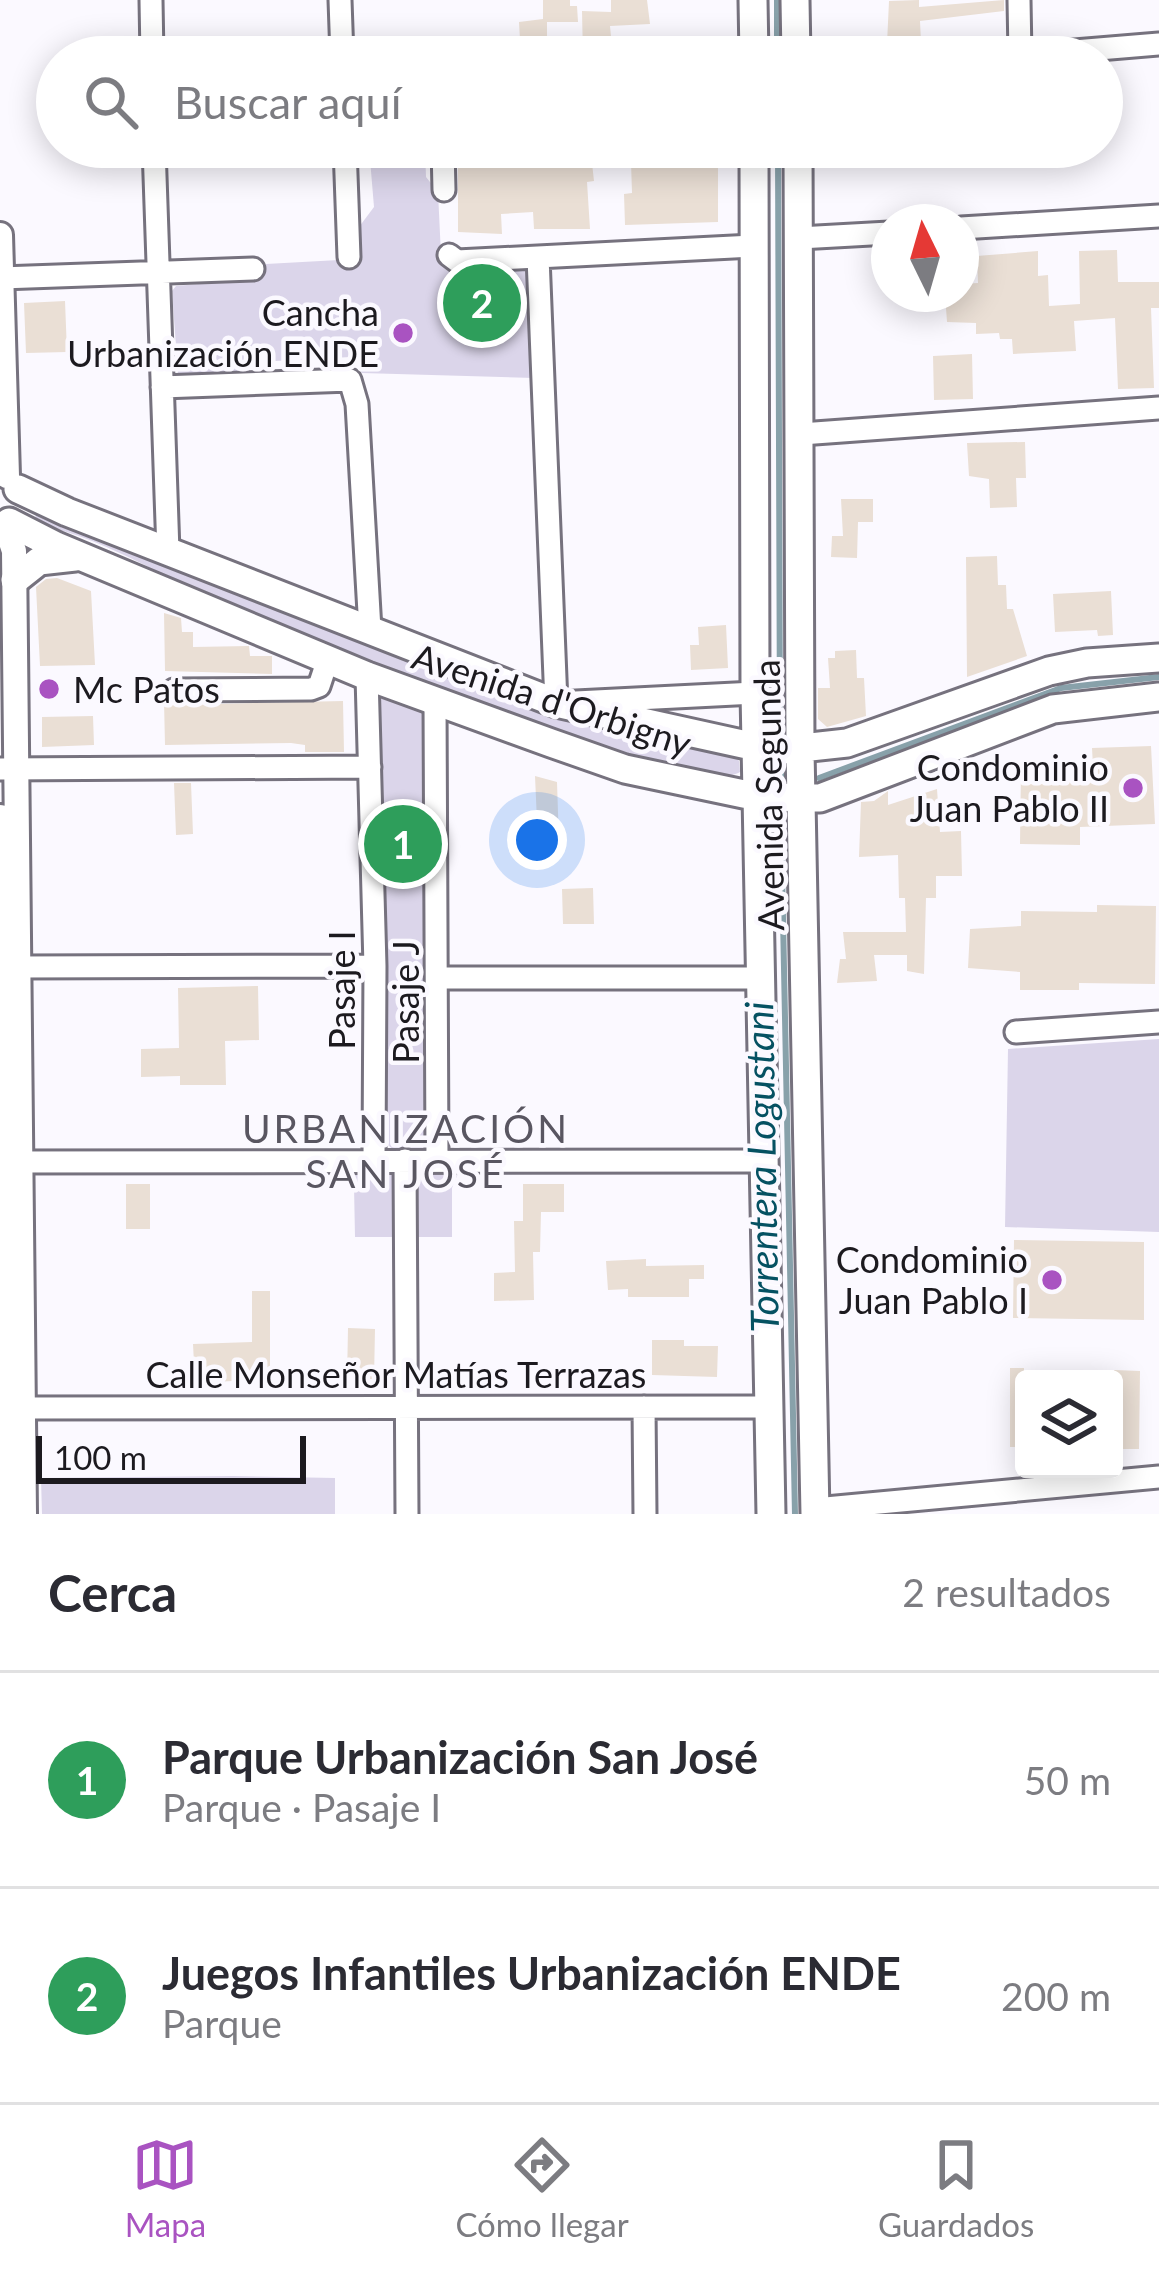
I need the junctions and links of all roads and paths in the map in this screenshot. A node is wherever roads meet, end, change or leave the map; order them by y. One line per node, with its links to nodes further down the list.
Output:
1 (151, 0): 6 (street)
2 (340, 0): 7 (street)
3 (753, 0): 8 (main road)
4 (795, 0): 9 (main road)
5 (1018, 0): 10 (street)
6 (152, 36)
7 (341, 36)
8 (754, 36)
9 (796, 36)
10 (1014, 36)
11 (1159, 44): 12 (street)
12 (1123, 47)
13 (155, 168): 29 (street)
14 (346, 168): 26 (street)
15 (443, 168): 18 (street)
16 (754, 168): 24 (main road, Avenida Segunda)
17 (798, 168): 23 (main road, Avenida Segunda)
18 (444, 190)
19 (1159, 216): 20 (street)
20 (979, 227)
21 (871, 233): 23 (street)
22 (0, 235): 30 (street)
23 (800, 238): 33 (main road, Avenida Segunda)
24 (753, 246): 27 (street); 44 (main road, Avenida Segunda)
25 (449, 255): 27 (street)
26 (349, 256)
27 (538, 257): 47 (street)
28 (253, 268): 29 (street)
29 (157, 272): 30 (street); 31 (street)
30 (2, 278): 34 (street)
31 (163, 387): 36 (street); 39 (street)
32 (1159, 408): 33 (street)
33 (801, 434): 49 (main road, Avenida Segunda)
34 (8, 479): 35 (main road); 36 (main road, Avenida d'Orbigny)
35 (5, 524): 37 (main road, Avenida d'Orbigny); 38 (street)
36 (168, 552): 39 (main road, Avenida d'Orbigny)
37 (81, 557): 38 (main road); 41 (main road, Avenida d'Orbigny)
38 (15, 580): 51 (street)
39 (370, 630): 47 (main road, Avenida d'Orbigny)
40 (1159, 658): 49 (main road, Avenida d'Orbigny)
41 (328, 659): 42 (main road, Avenida d'Orbigny); 43 (street)
42 (367, 676): 46 (main road, Avenida d'Orbigny); 50 (street, Pasaje I)
43 (174, 690)
44 (755, 693): 47 (street); 48 (main road, Avenida Segunda)
45 (1159, 697): 53 (main road, Avenida d'Orbigny)
46 (435, 700): 52 (main road, Avenida d'Orbigny); 57 (street, Pasaje J)
47 (556, 703): 48 (main road, Avenida d'Orbigny)
48 (757, 748): 49 (main road, Avenida d'Orbigny); 52 (main road, Avenida Segunda)
49 (800, 750): 53 (main road, Avenida Segunda)
50 (370, 767): 51 (street); 55 (street, Pasaje I)
51 (10, 770): 56 (street)
52 (758, 797): 53 (main road, Avenida d'Orbigny); 58 (main road, Avenida Segunda)
53 (803, 800): 72 (main road, Avenida Segunda)
54 (0, 817): 65 (street)
55 (375, 966): 56 (street); 61 (street, Pasaje I)
56 (21, 968): 65 (street)
57 (438, 978): 58 (street); 63 (street, Pasaje J)
58 (762, 978): 64 (main road, Avenida Segunda)
59 (1159, 1022): 60 (street)
60 (1016, 1032)
61 (374, 1160): 62 (street); 65 (street)
62 (405, 1160): 63 (street); 66 (street)
63 (437, 1160): 64 (street)
64 (765, 1161): 68 (main road, Avenida Segunda)
65 (8, 1162): 69 (street); 73 (street)
66 (405, 1406): 67 (street, Calle Monseñor Matías Terrazas); 69 (street, Calle Monseñor Matías Terrazas); 75 (street)
67 (644, 1407): 68 (street, Calle Monseñor Matías Terrazas); 76 (street)
68 (770, 1407): 77 (main road, Avenida Segunda)
69 (23, 1408): 74 (street)
70 (1159, 1477): 71 (street)
71 (990, 1503): 72 (street)
72 (815, 1512)
73 (4, 1514)
74 (24, 1514)
75 (406, 1514)
76 (645, 1514)
77 (771, 1514)

